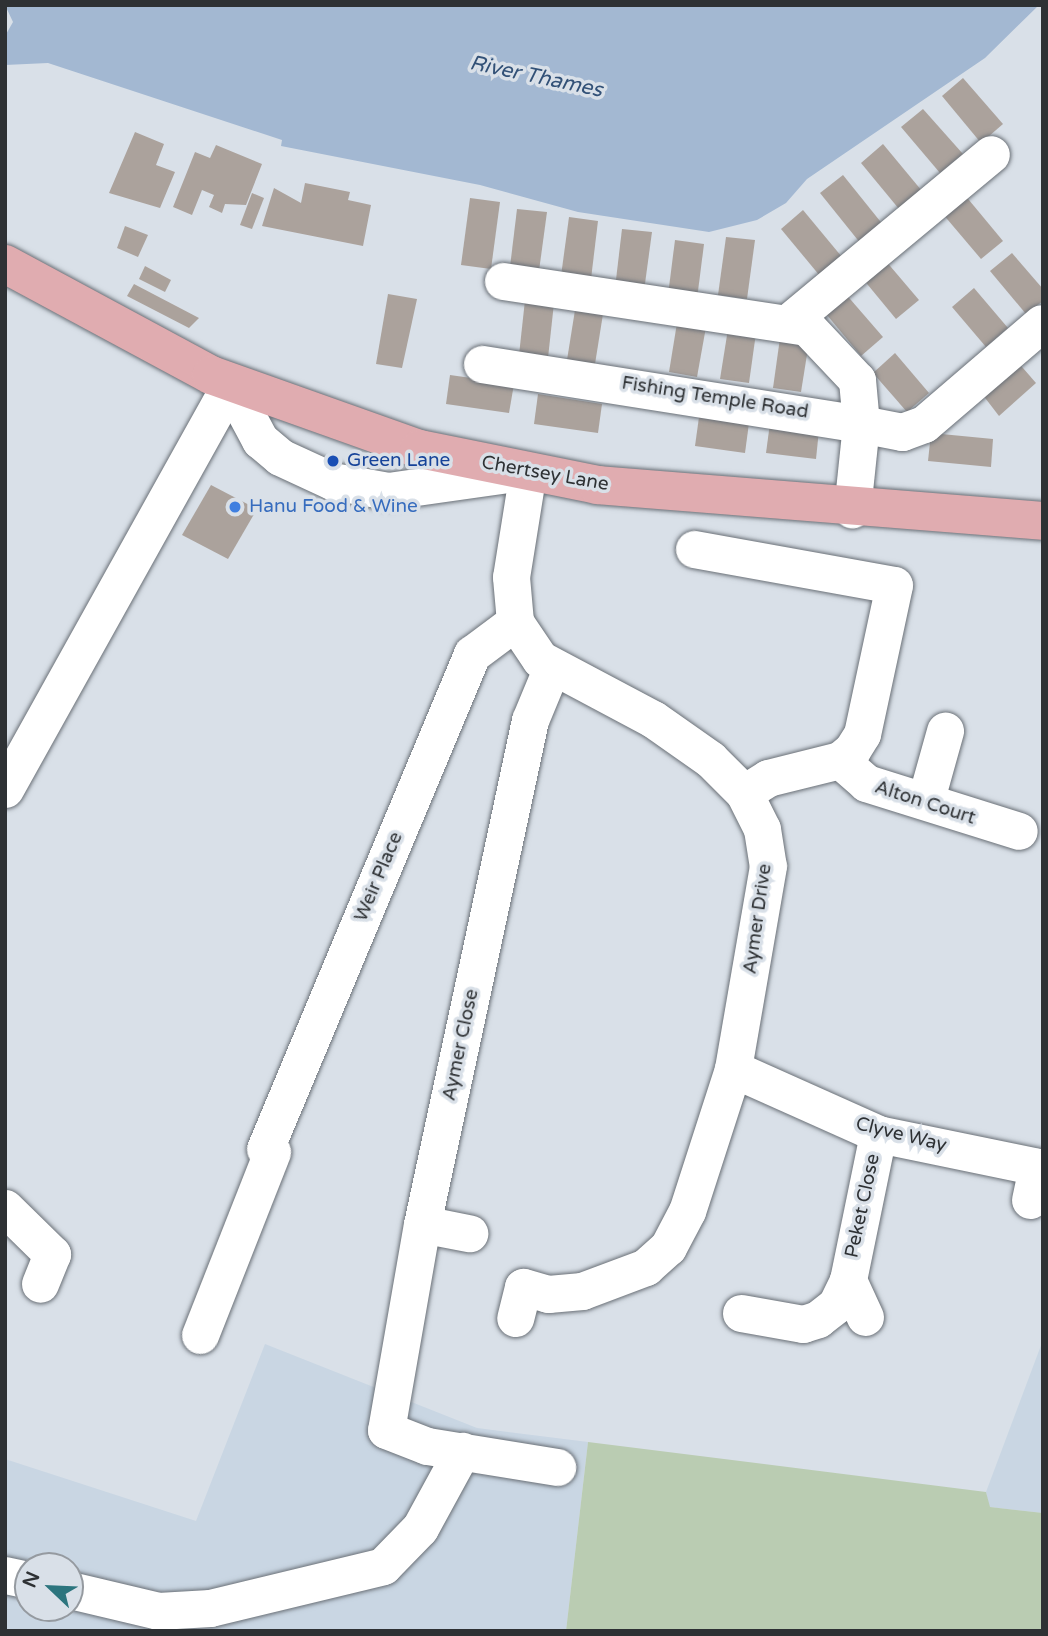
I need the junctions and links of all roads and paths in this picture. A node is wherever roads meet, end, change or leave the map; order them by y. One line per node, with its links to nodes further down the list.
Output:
1 (991, 154): 4 (street)
2 (5, 264): 7 (main road, Chertsey Lane)
3 (503, 281): 4 (street)
4 (790, 321): 8 (street)
5 (1042, 323): 8 (street, Fishing Temple Road)
6 (482, 364): 8 (street, Fishing Temple Road)
7 (230, 384): 9 (main road, Chertsey Lane); 9 (street); 17 (street)
8 (861, 424): 10 (street)
9 (528, 471): 10 (main road, Chertsey Lane); 13 (street)
10 (852, 510): 11 (main road, Chertsey Lane)
11 (1043, 521)
12 (694, 549): 16 (street)
13 (515, 622): 14 (street, Aymer Drive); 31 (street, Weir Place)
14 (546, 683): 18 (street, Aymer Drive); 25 (street, Aymer Close); 32 (street, Aymer Close)
15 (945, 731): 19 (street)
16 (840, 761): 18 (street); 19 (street, Alton Court)
17 (5, 789)
18 (744, 793): 21 (street, Aymer Drive)
19 (926, 799): 20 (street, Alton Court)
20 (1019, 831)
21 (733, 1069): 22 (street, Clyve Way); 30 (street, Aymer Drive)
22 (878, 1134): 23 (street, Clyve Way); 26 (street, Peket Close)
23 (1037, 1178)
24 (5, 1208): 27 (street)
25 (447, 1235)
26 (848, 1280): 28 (street); 29 (street, Peket Close)
27 (40, 1284)
28 (741, 1312)
29 (865, 1317)
30 (515, 1318)
31 (200, 1335)
32 (462, 1451): 33 (street); 34 (street)
33 (557, 1467)
34 (84, 1593)

